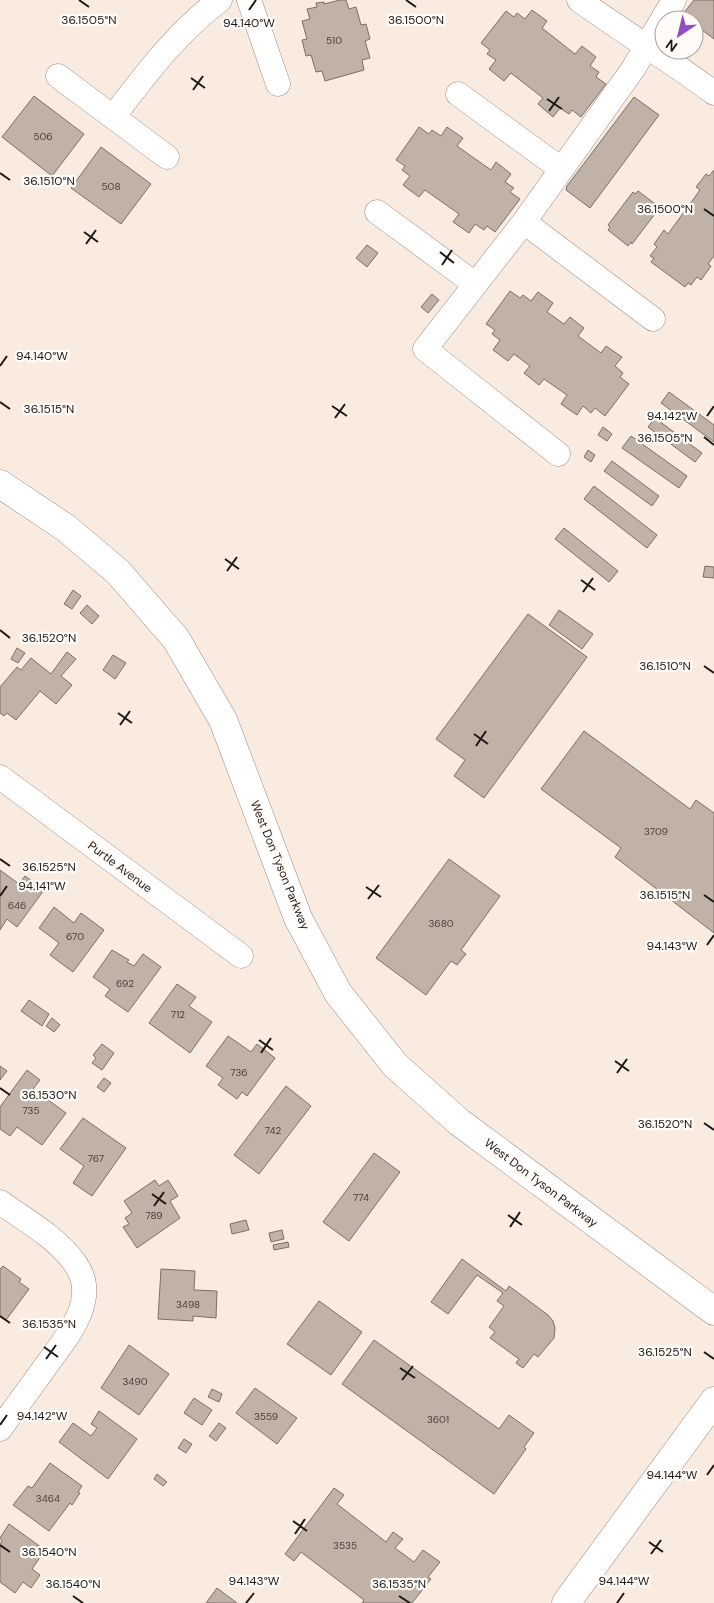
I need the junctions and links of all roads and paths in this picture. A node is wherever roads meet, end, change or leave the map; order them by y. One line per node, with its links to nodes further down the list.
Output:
1 (220, 0): 10 (street)
2 (249, 0): 7 (street)
3 (579, 0): 5 (street)
4 (674, 0): 5 (street)
5 (647, 46): 8 (street); 12 (street)
6 (58, 76): 10 (street)
7 (278, 84)
8 (714, 93)
9 (458, 94): 12 (street)
10 (113, 117): 11 (street)
11 (167, 157)
12 (561, 169): 14 (street)
13 (377, 212): 15 (street)
14 (524, 222): 15 (street); 16 (street)
15 (475, 284): 17 (street)
16 (653, 319)
17 (558, 454)
18 (0, 484): 22 (main road, West Don Tyson Parkway)
19 (0, 777): 20 (street, Purtle Avenue)
20 (241, 956)
21 (0, 1202): 24 (street)
22 (714, 1312)
23 (714, 1401): 25 (main road)
24 (0, 1429)
25 (566, 1603)

